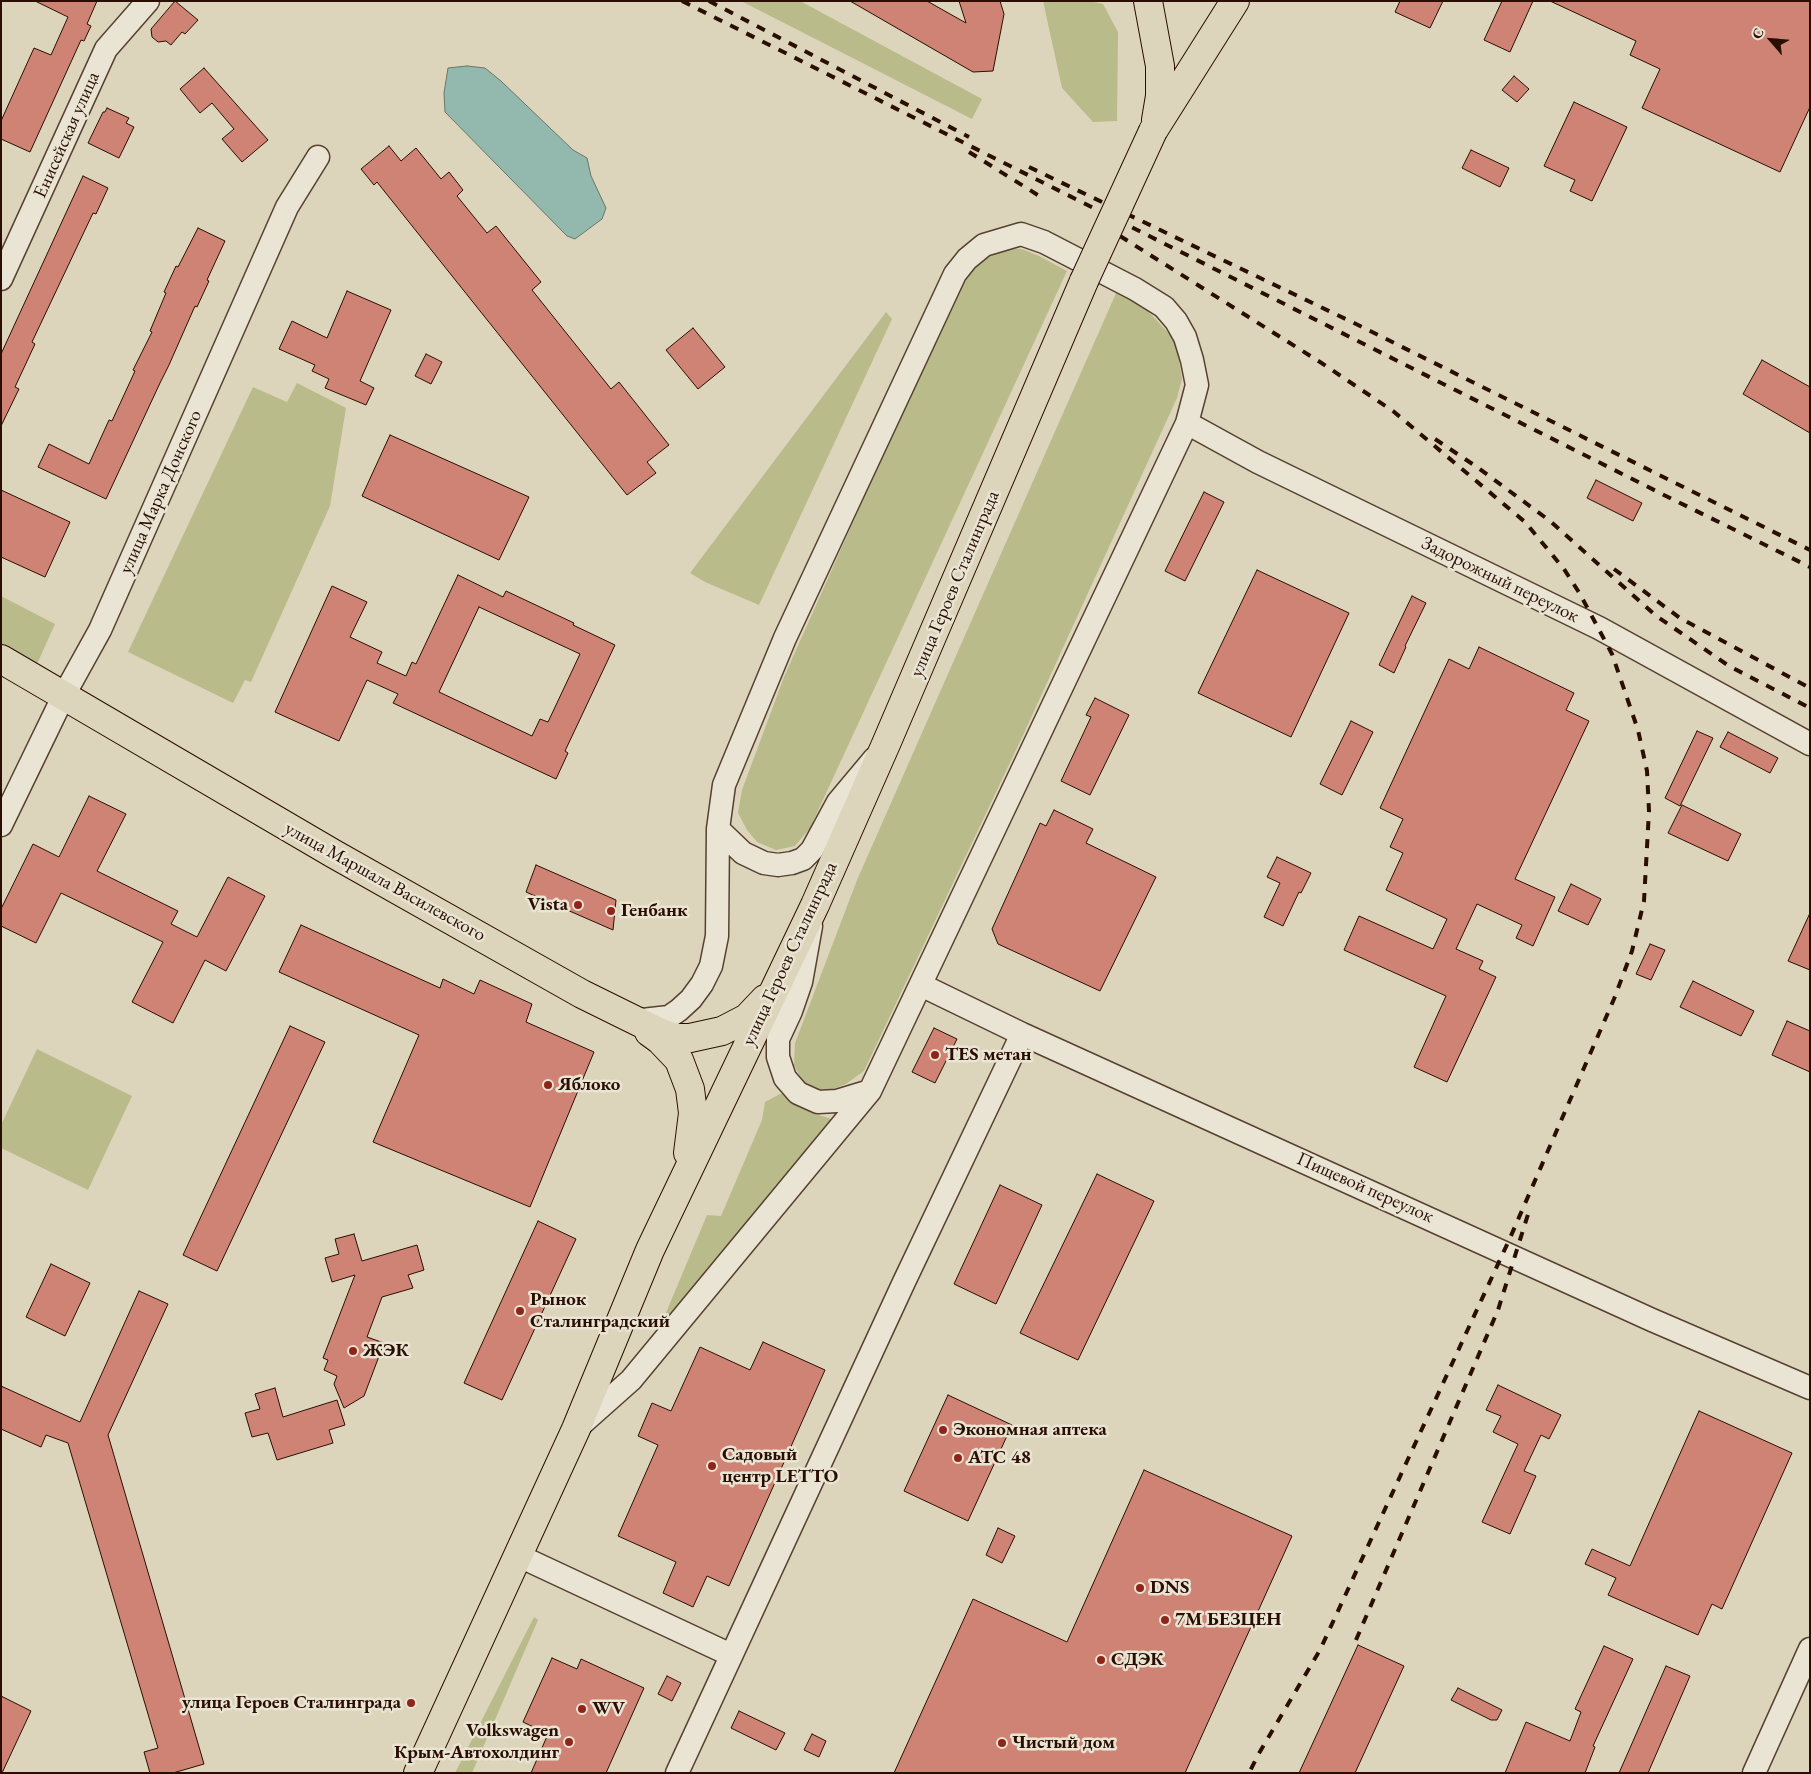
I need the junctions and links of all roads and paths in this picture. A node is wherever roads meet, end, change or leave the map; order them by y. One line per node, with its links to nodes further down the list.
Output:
1 (148, 1): 6 (street, Енисейская улица)
2 (1235, 1): 4 (main road)
3 (1149, 6): 4 (main road)
4 (1153, 131): 10 (main road, улица Героев Сталинграда, bridge)
5 (318, 157): 9 (street, улица Марка Донского)
6 (1, 278)
7 (1187, 423): 11 (street, Задорожный переулок); 13 (street); 15 (street)
8 (1, 659): 9 (main road, улица Маршала Василевского)
9 (64, 695): 12 (street, улица Марка Донского); 17 (main road, улица Маршала Василевского)
10 (886, 744): 13 (street); 14 (main road, улица Героев Сталинграда)
11 (1810, 744)
12 (1, 825)
13 (718, 829): 17 (street)
14 (815, 905): 16 (main road, улица Героев Сталинграда); 19 (street)
15 (921, 985): 18 (street, Пищевой переулок); 19 (street)
16 (774, 990): 17 (main road, улица Маршала Василевского); 20 (main road, улица Героев Сталинграда)
17 (633, 1021): 20 (main road)
18 (1022, 1034): 21 (street, Пищевой переулок); 25 (street)
19 (870, 1091): 22 (street)
20 (683, 1182): 22 (main road, улица Героев Сталинграда)
21 (1810, 1388)
22 (576, 1429): 23 (main road, улица Героев Сталинграда)
23 (517, 1554): 25 (street); 26 (main road, улица Героев Сталинграда)
24 (1810, 1649): 28 (street)
25 (731, 1654): 27 (street)
26 (418, 1773)
27 (677, 1773)
28 (1754, 1773)

